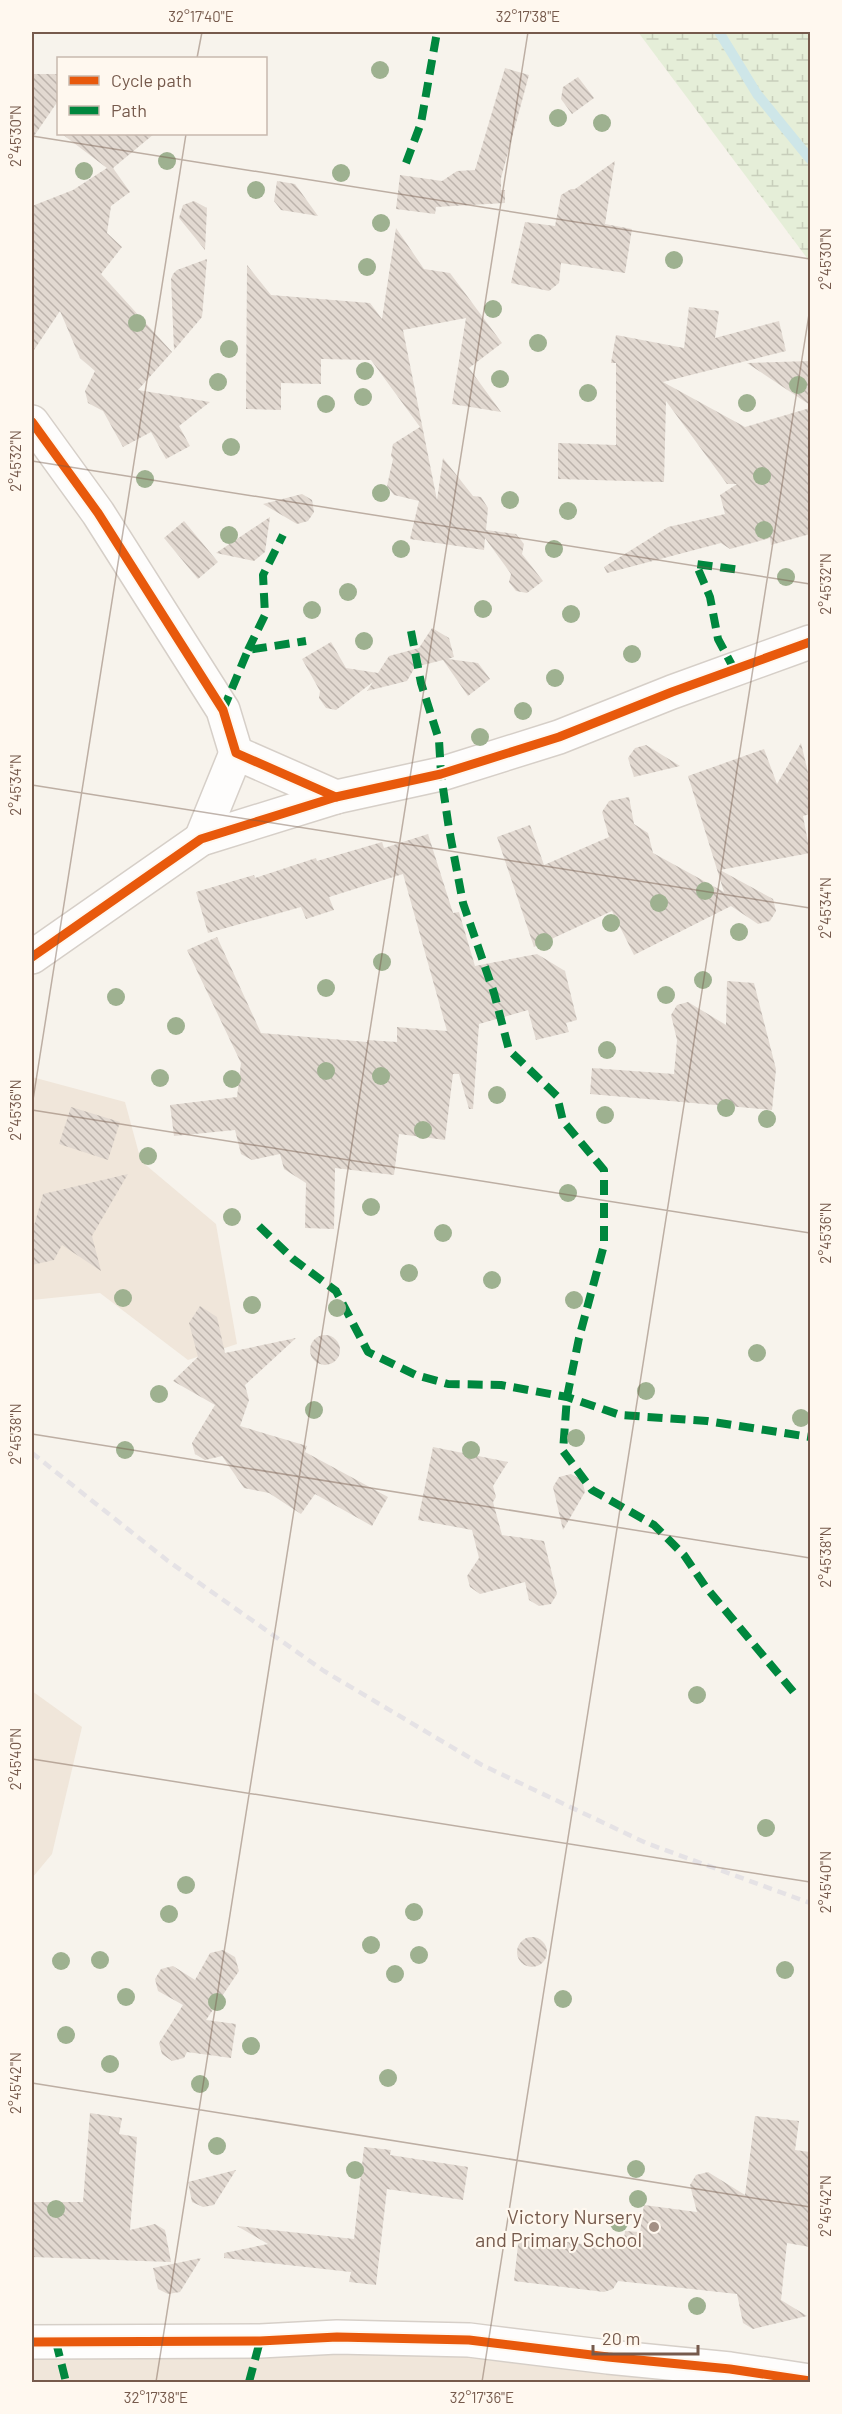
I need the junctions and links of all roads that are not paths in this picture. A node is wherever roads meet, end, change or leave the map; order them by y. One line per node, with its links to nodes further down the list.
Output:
1 (32, 422): 3 (street)
2 (810, 642): 4 (street)
3 (236, 753): 4 (street); 5 (street)
4 (336, 797): 5 (street)
5 (201, 839): 6 (street)
6 (32, 957)
7 (32, 2342): 8 (street)
8 (810, 2381)

